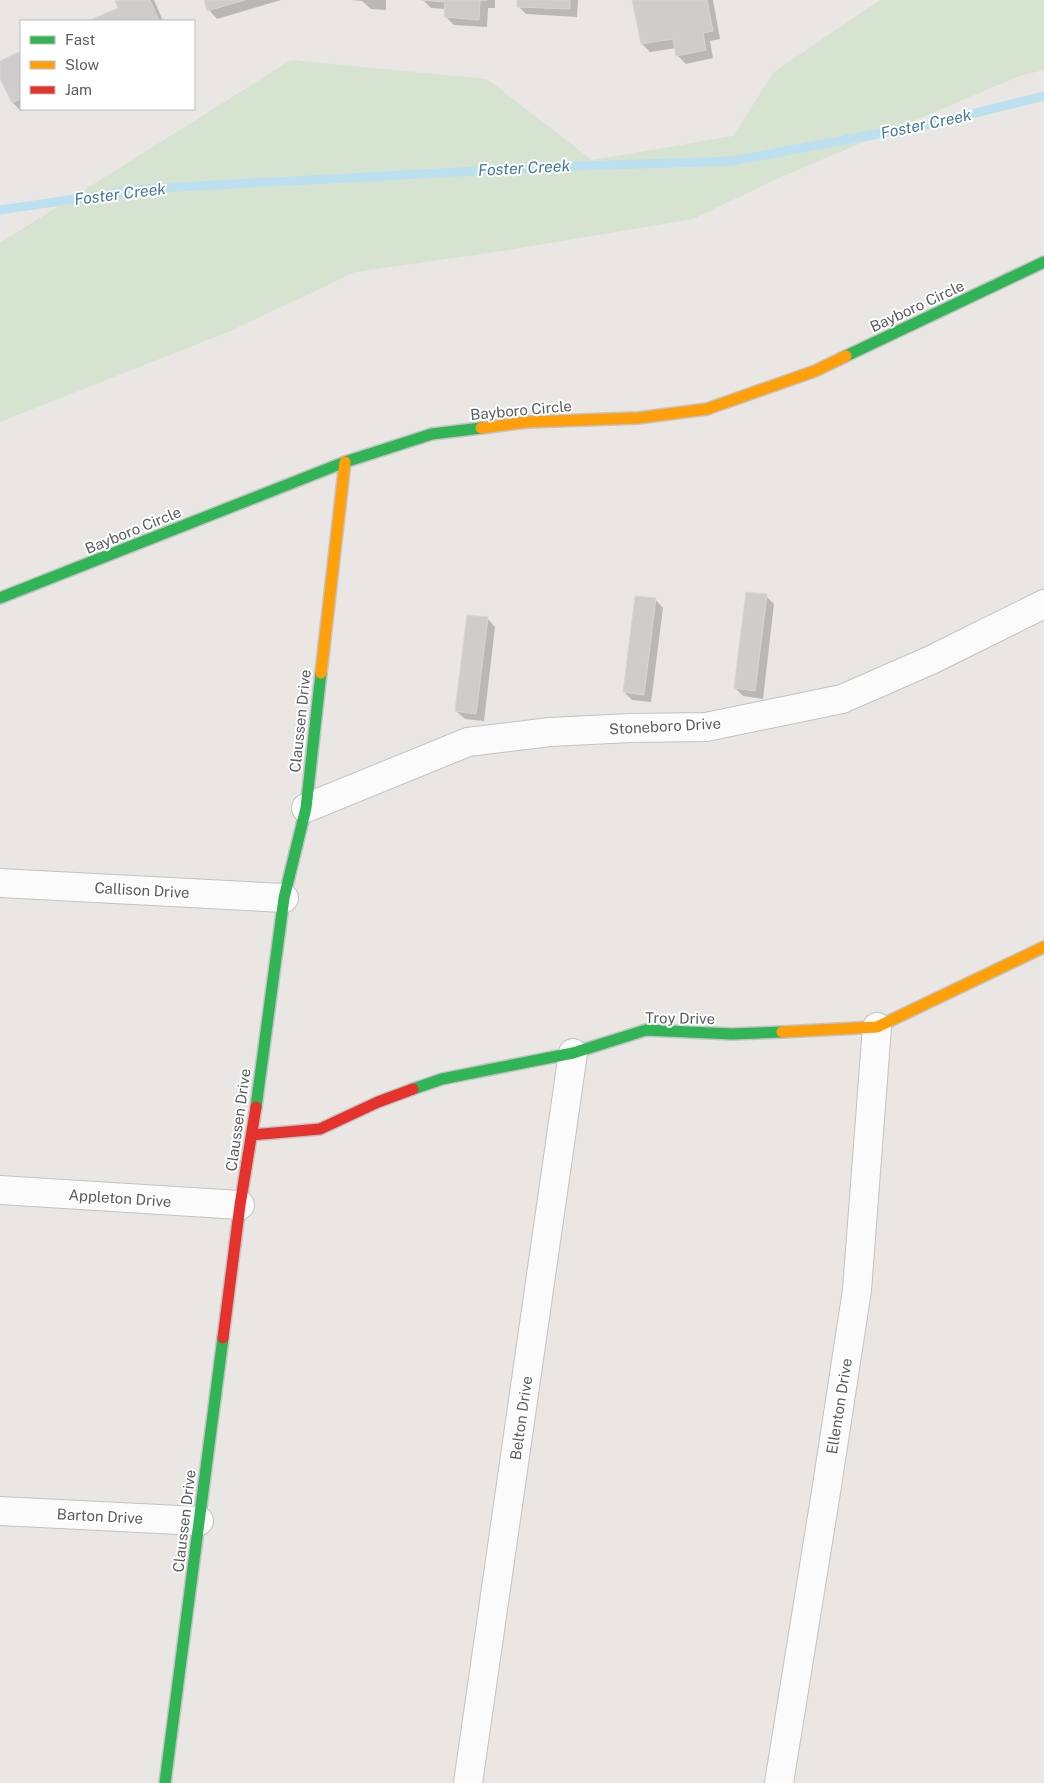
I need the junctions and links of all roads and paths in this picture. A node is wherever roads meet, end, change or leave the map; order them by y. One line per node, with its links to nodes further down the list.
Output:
1 (1044, 262): 2 (street, Bayboro Circle)
2 (344, 462): 3 (street, Bayboro Circle); 5 (street, Claussen Drive)
3 (0, 598)
4 (1044, 604): 5 (street, Stoneboro Drive)
5 (306, 808): 7 (street, Claussen Drive)
6 (0, 883): 7 (street, Callison Drive)
7 (284, 898): 11 (street, Claussen Drive)
8 (1044, 946): 9 (street, Troy Drive)
9 (877, 1027): 10 (street, Troy Drive); 18 (street, Ellenton Drive)
10 (573, 1053): 11 (street, Troy Drive); 17 (street, Belton Drive)
11 (252, 1135): 13 (street, Claussen Drive)
12 (0, 1190): 13 (street, Appleton Drive)
13 (240, 1205): 15 (street, Claussen Drive)
14 (0, 1511): 15 (street, Barton Drive)
15 (199, 1522): 16 (street, Claussen Drive)
16 (165, 1783)
17 (468, 1783)
18 (779, 1783)

